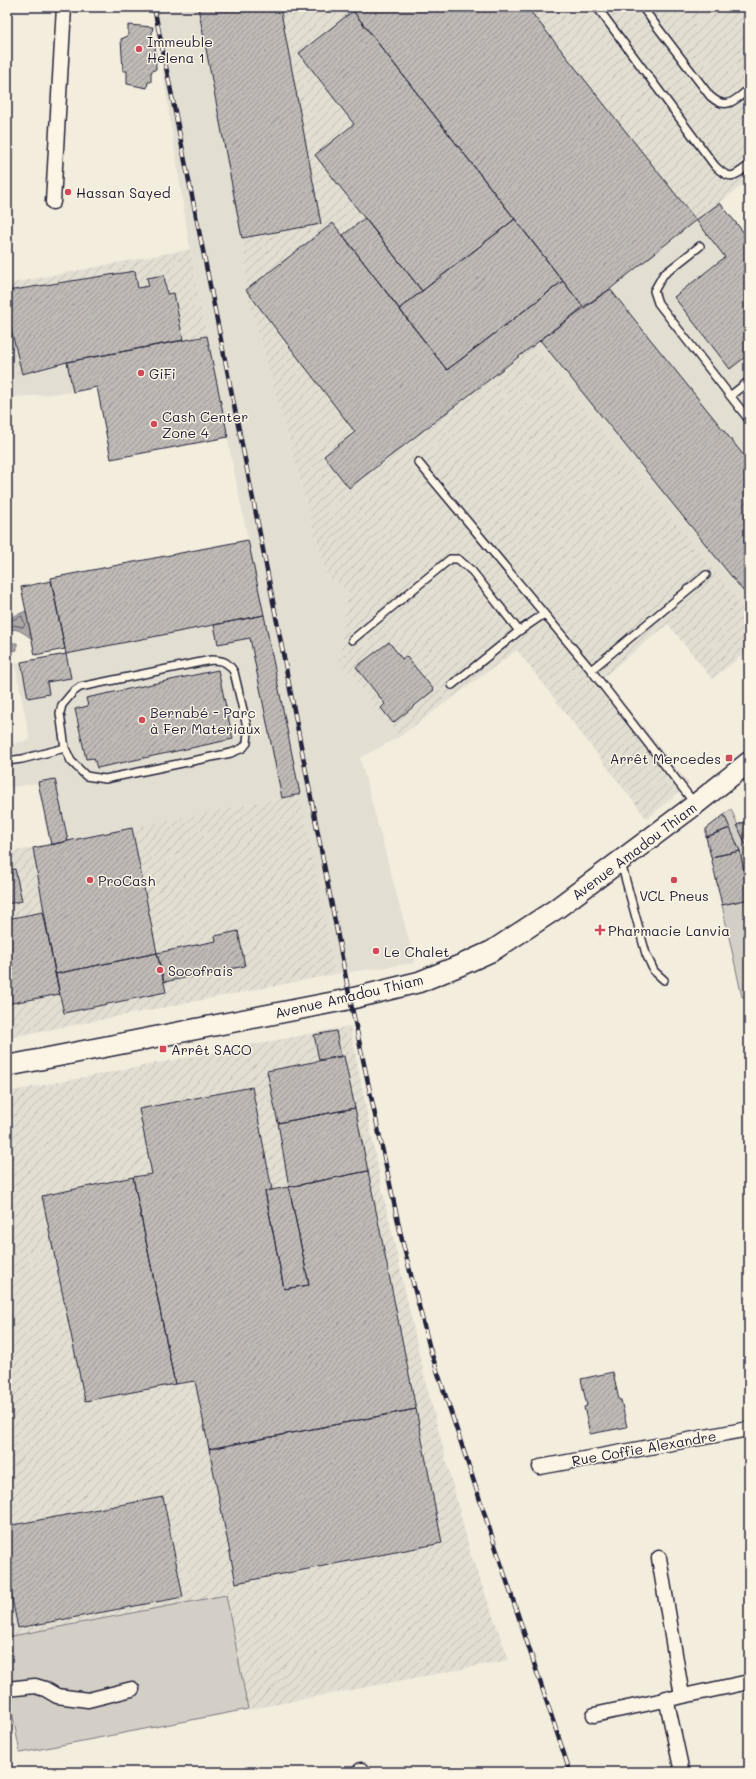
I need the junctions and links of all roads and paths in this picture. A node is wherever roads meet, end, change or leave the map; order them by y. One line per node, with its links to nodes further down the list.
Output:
1 (64, 7): 6 (street)
2 (596, 7): 5 (lane)
3 (642, 7): 4 (lane)
4 (749, 90)
5 (749, 165)
6 (53, 202)
7 (700, 246): 9 (lane)
8 (749, 381): 9 (lane)
9 (730, 396): 10 (lane)
10 (749, 420)
11 (418, 462): 13 (lane)
12 (706, 575): 16 (lane)
13 (544, 614): 14 (lane); 16 (lane)
14 (519, 631): 15 (lane); 17 (lane)
15 (352, 640)
16 (591, 670): 21 (lane)
17 (452, 685)
18 (65, 748): 18 (lane); 19 (lane)
19 (7, 760)
20 (749, 762): 21 (main road, Avenue Amadou Thiam)
21 (696, 804): 22 (main road, Avenue Amadou Thiam)
22 (621, 861): 23 (lane); 24 (main road, Avenue Amadou Thiam)
23 (664, 980)
24 (7, 1066)
25 (749, 1428): 26 (street, Rue Coffie Alexandre)
26 (540, 1467)
27 (659, 1558): 31 (street)
28 (749, 1682): 31 (street)
29 (7, 1689): 30 (street)
30 (132, 1689)
31 (682, 1696): 32 (street)
32 (666, 1698): 33 (street); 34 (street)
33 (594, 1715)
34 (682, 1772)

